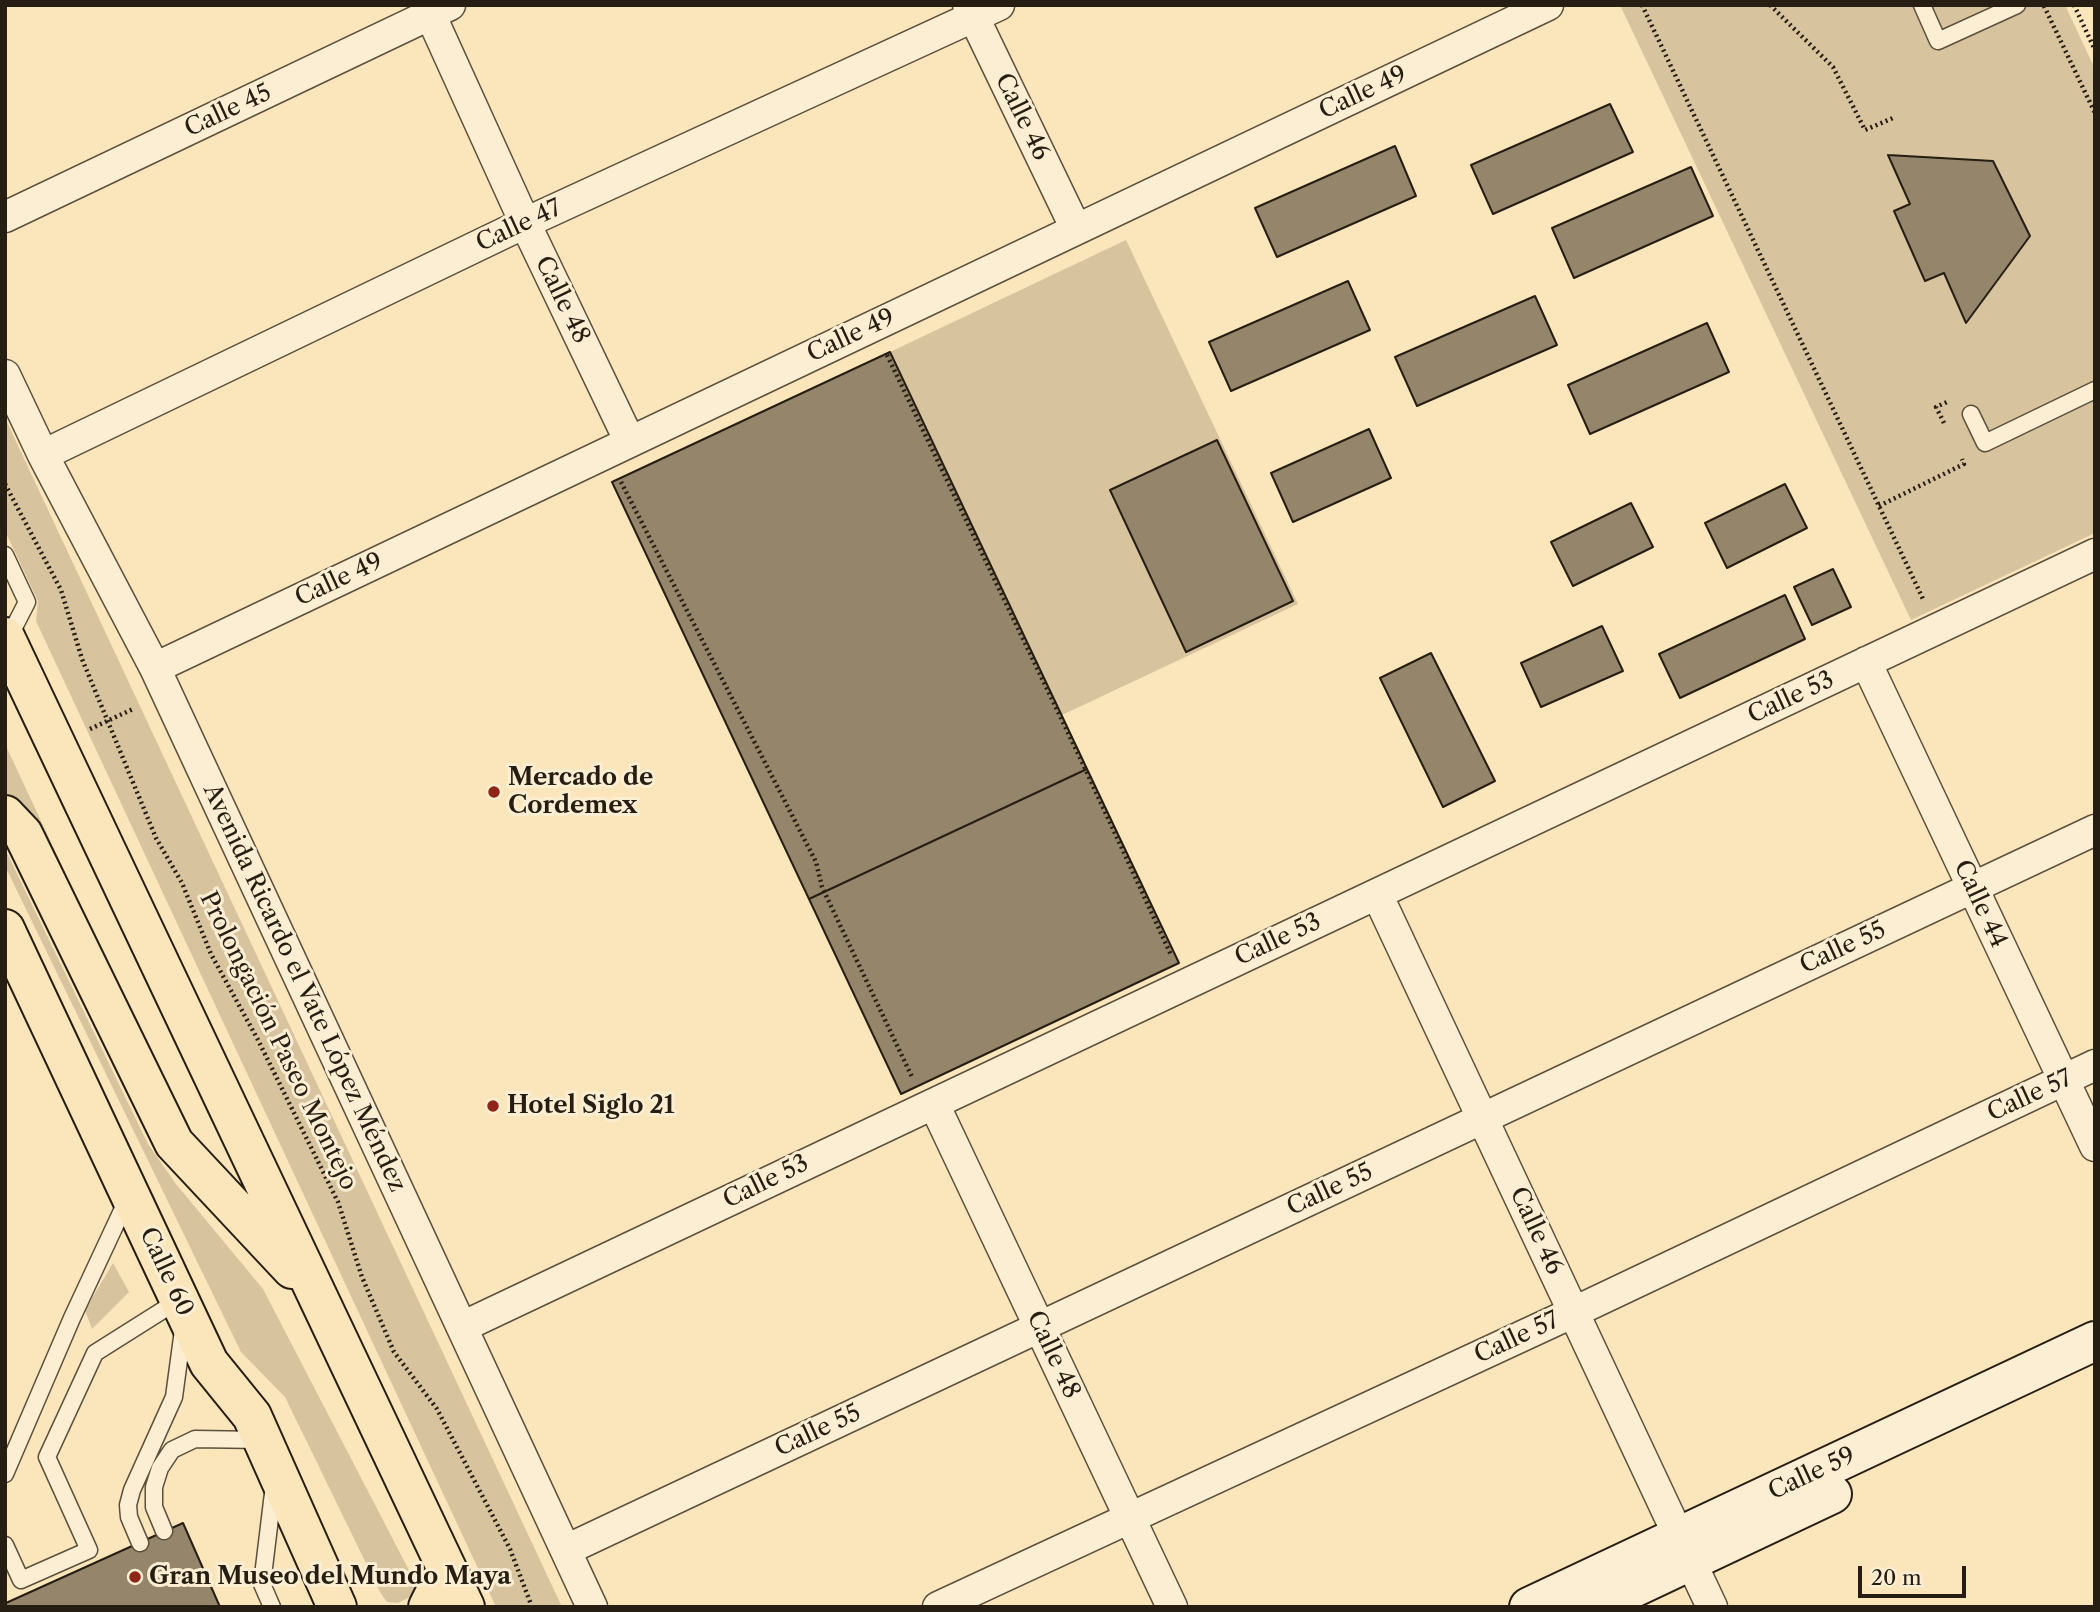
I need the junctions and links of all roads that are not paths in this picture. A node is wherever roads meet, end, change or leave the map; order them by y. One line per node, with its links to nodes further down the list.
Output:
1 (1548, 5): 8 (street, Calle 49)
2 (1922, 5): 3 (lane)
3 (2017, 5)
4 (436, 8): 6 (street, Calle 45); 7 (street, Calle 48)
5 (980, 9): 7 (street, Calle 47); 8 (street, Calle 46)
6 (5, 217)
7 (525, 223): 12 (street, Calle 48); 13 (street, Calle 47)
8 (1076, 229): 12 (street, Calle 49)
9 (5, 375): 13 (street, Avenida Ricardo el Vate López Méndez)
10 (2095, 390): 11 (lane)
11 (1971, 414)
12 (618, 447): 18 (street, Calle 49)
13 (43, 456): 18 (street, Avenida Ricardo el Vate López Méndez)
14 (2095, 554): 17 (street, Calle 53)
15 (5, 555): 16 (lane)
16 (6, 639): 30 (main road)
17 (1866, 662): 21 (street, Calle 44); 22 (street, Calle 53)
18 (155, 668): 33 (street, Avenida Ricardo el Vate López Méndez)
19 (5, 815): 30 (main road)
20 (2095, 830): 21 (street, Calle 55)
21 (1972, 887): 25 (street, Calle 44); 27 (street, Calle 55)
22 (1377, 894): 26 (street, Calle 53); 27 (street, Calle 46)
23 (5, 929): 29 (main road, Calle 60)
24 (2095, 1065): 25 (street, Calle 57)
25 (2064, 1080): 28 (street, Calle 44); 32 (street, Calle 57)
26 (927, 1106): 33 (street, Calle 53); 34 (street, Calle 48)
27 (1483, 1118): 32 (street, Calle 46); 34 (street, Calle 55)
28 (2095, 1146)
29 (130, 1195): 31 (main road, Calle 60); 38 (lane)
30 (315, 1293): 45 (main road)
31 (182, 1307): 37 (main road, Calle 60); 41 (lane); 42 (lane)
32 (1574, 1312): 39 (street, Calle 57); 43 (street, Calle 46)
33 (462, 1327): 44 (street, Avenida Ricardo el Vate López Méndez)
34 (1040, 1327): 39 (street, Calle 48); 44 (street, Calle 55)
35 (2095, 1341): 43 (street, Calle 59)
36 (2095, 1369): 43 (street, Calle 59)
37 (270, 1455): 40 (lane); 46 (lane); 47 (main road, Calle 60)
38 (5, 1474)
39 (1129, 1517): 51 (street, Calle 57); 52 (street, Calle 48)
40 (164, 1531)
41 (140, 1542)
42 (5, 1545)
43 (1684, 1549): 53 (street, Calle 59); 54 (street, Calle 59); 55 (street, Calle 46)
44 (566, 1550): 50 (street, Avenida Ricardo el Vate López Méndez)
45 (447, 1569): 48 (main road); 49 (main road)
46 (272, 1607)
47 (337, 1607)
48 (428, 1607)
49 (465, 1607)
50 (592, 1607)
51 (938, 1607)
52 (1172, 1607)
53 (1529, 1607)
54 (1593, 1607)
55 (1712, 1607)

